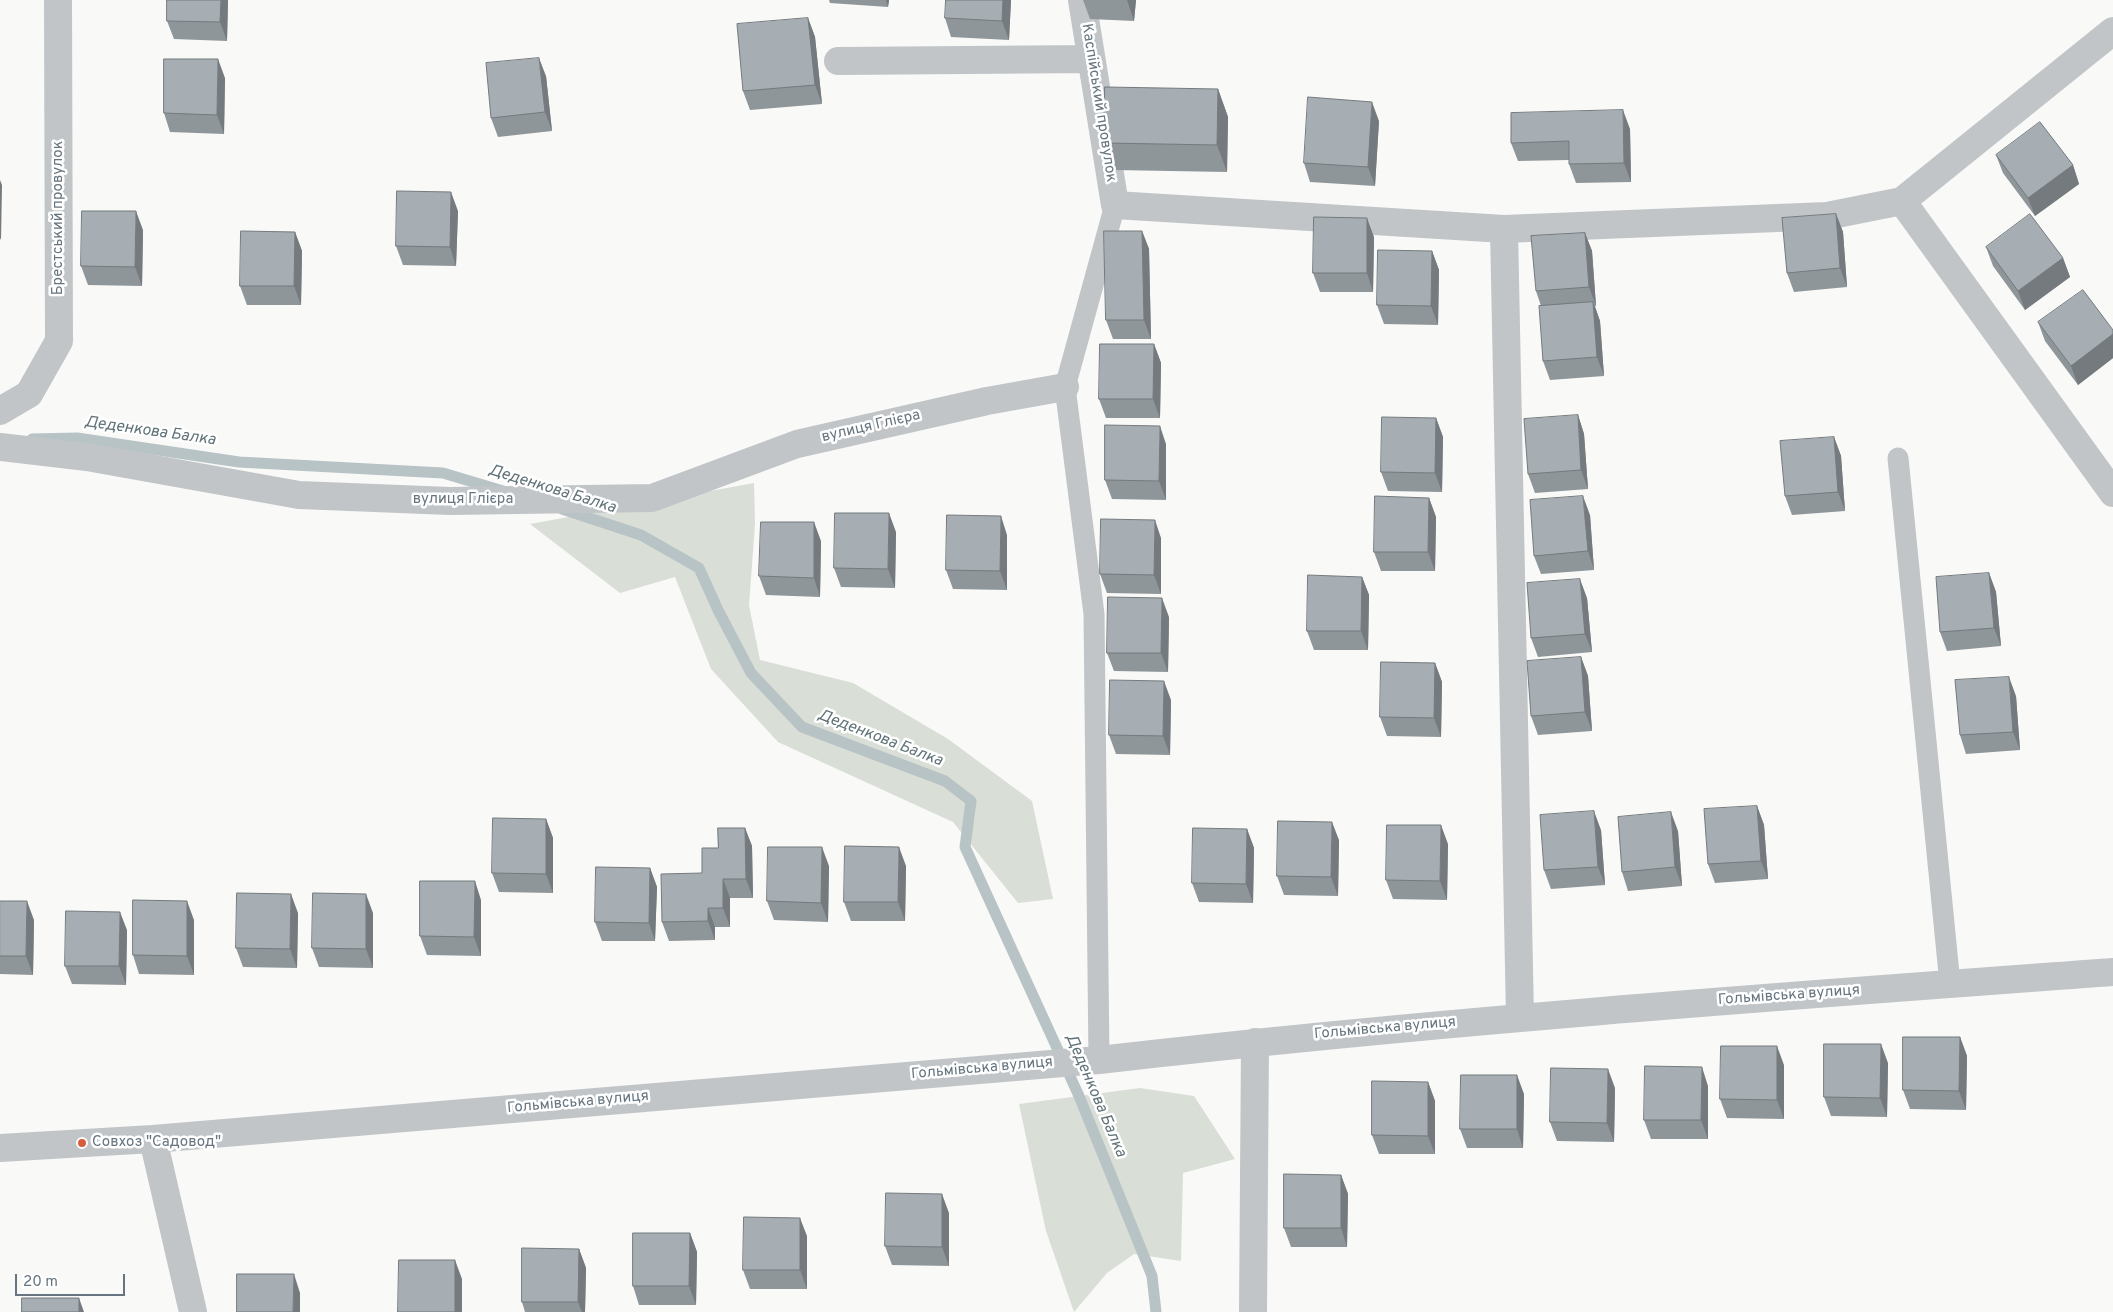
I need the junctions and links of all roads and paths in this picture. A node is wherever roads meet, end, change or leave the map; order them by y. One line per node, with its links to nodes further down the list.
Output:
1 (58, 0): 10 (street, Брестський провулок)
2 (1082, 0): 4 (street, Каспійський провулок)
3 (2113, 32): 6 (street)
4 (1091, 59): 5 (street); 7 (street, Каспійський провулок)
5 (838, 61)
6 (1902, 201): 8 (street); 13 (street)
7 (1115, 205): 8 (street); 9 (lane)
8 (1504, 229): 16 (street)
9 (1065, 387): 11 (street, вулиця Глієра); 18 (lane)
10 (0, 411)
11 (0, 447)
12 (1898, 458): 15 (lane)
13 (2113, 493)
14 (2113, 972): 15 (street, Гольмівська вулиця)
15 (1950, 984): 16 (street, Гольмівська вулиця)
16 (1520, 1016): 17 (street, Гольмівська вулиця)
17 (1255, 1042): 18 (street, Гольмівська вулиця); 22 (street)
18 (1099, 1060): 19 (street, Гольмівська вулиця)
19 (153, 1139): 20 (street, Гольмівська вулиця); 21 (street)
20 (0, 1148)
21 (193, 1312)
22 (1253, 1312)

